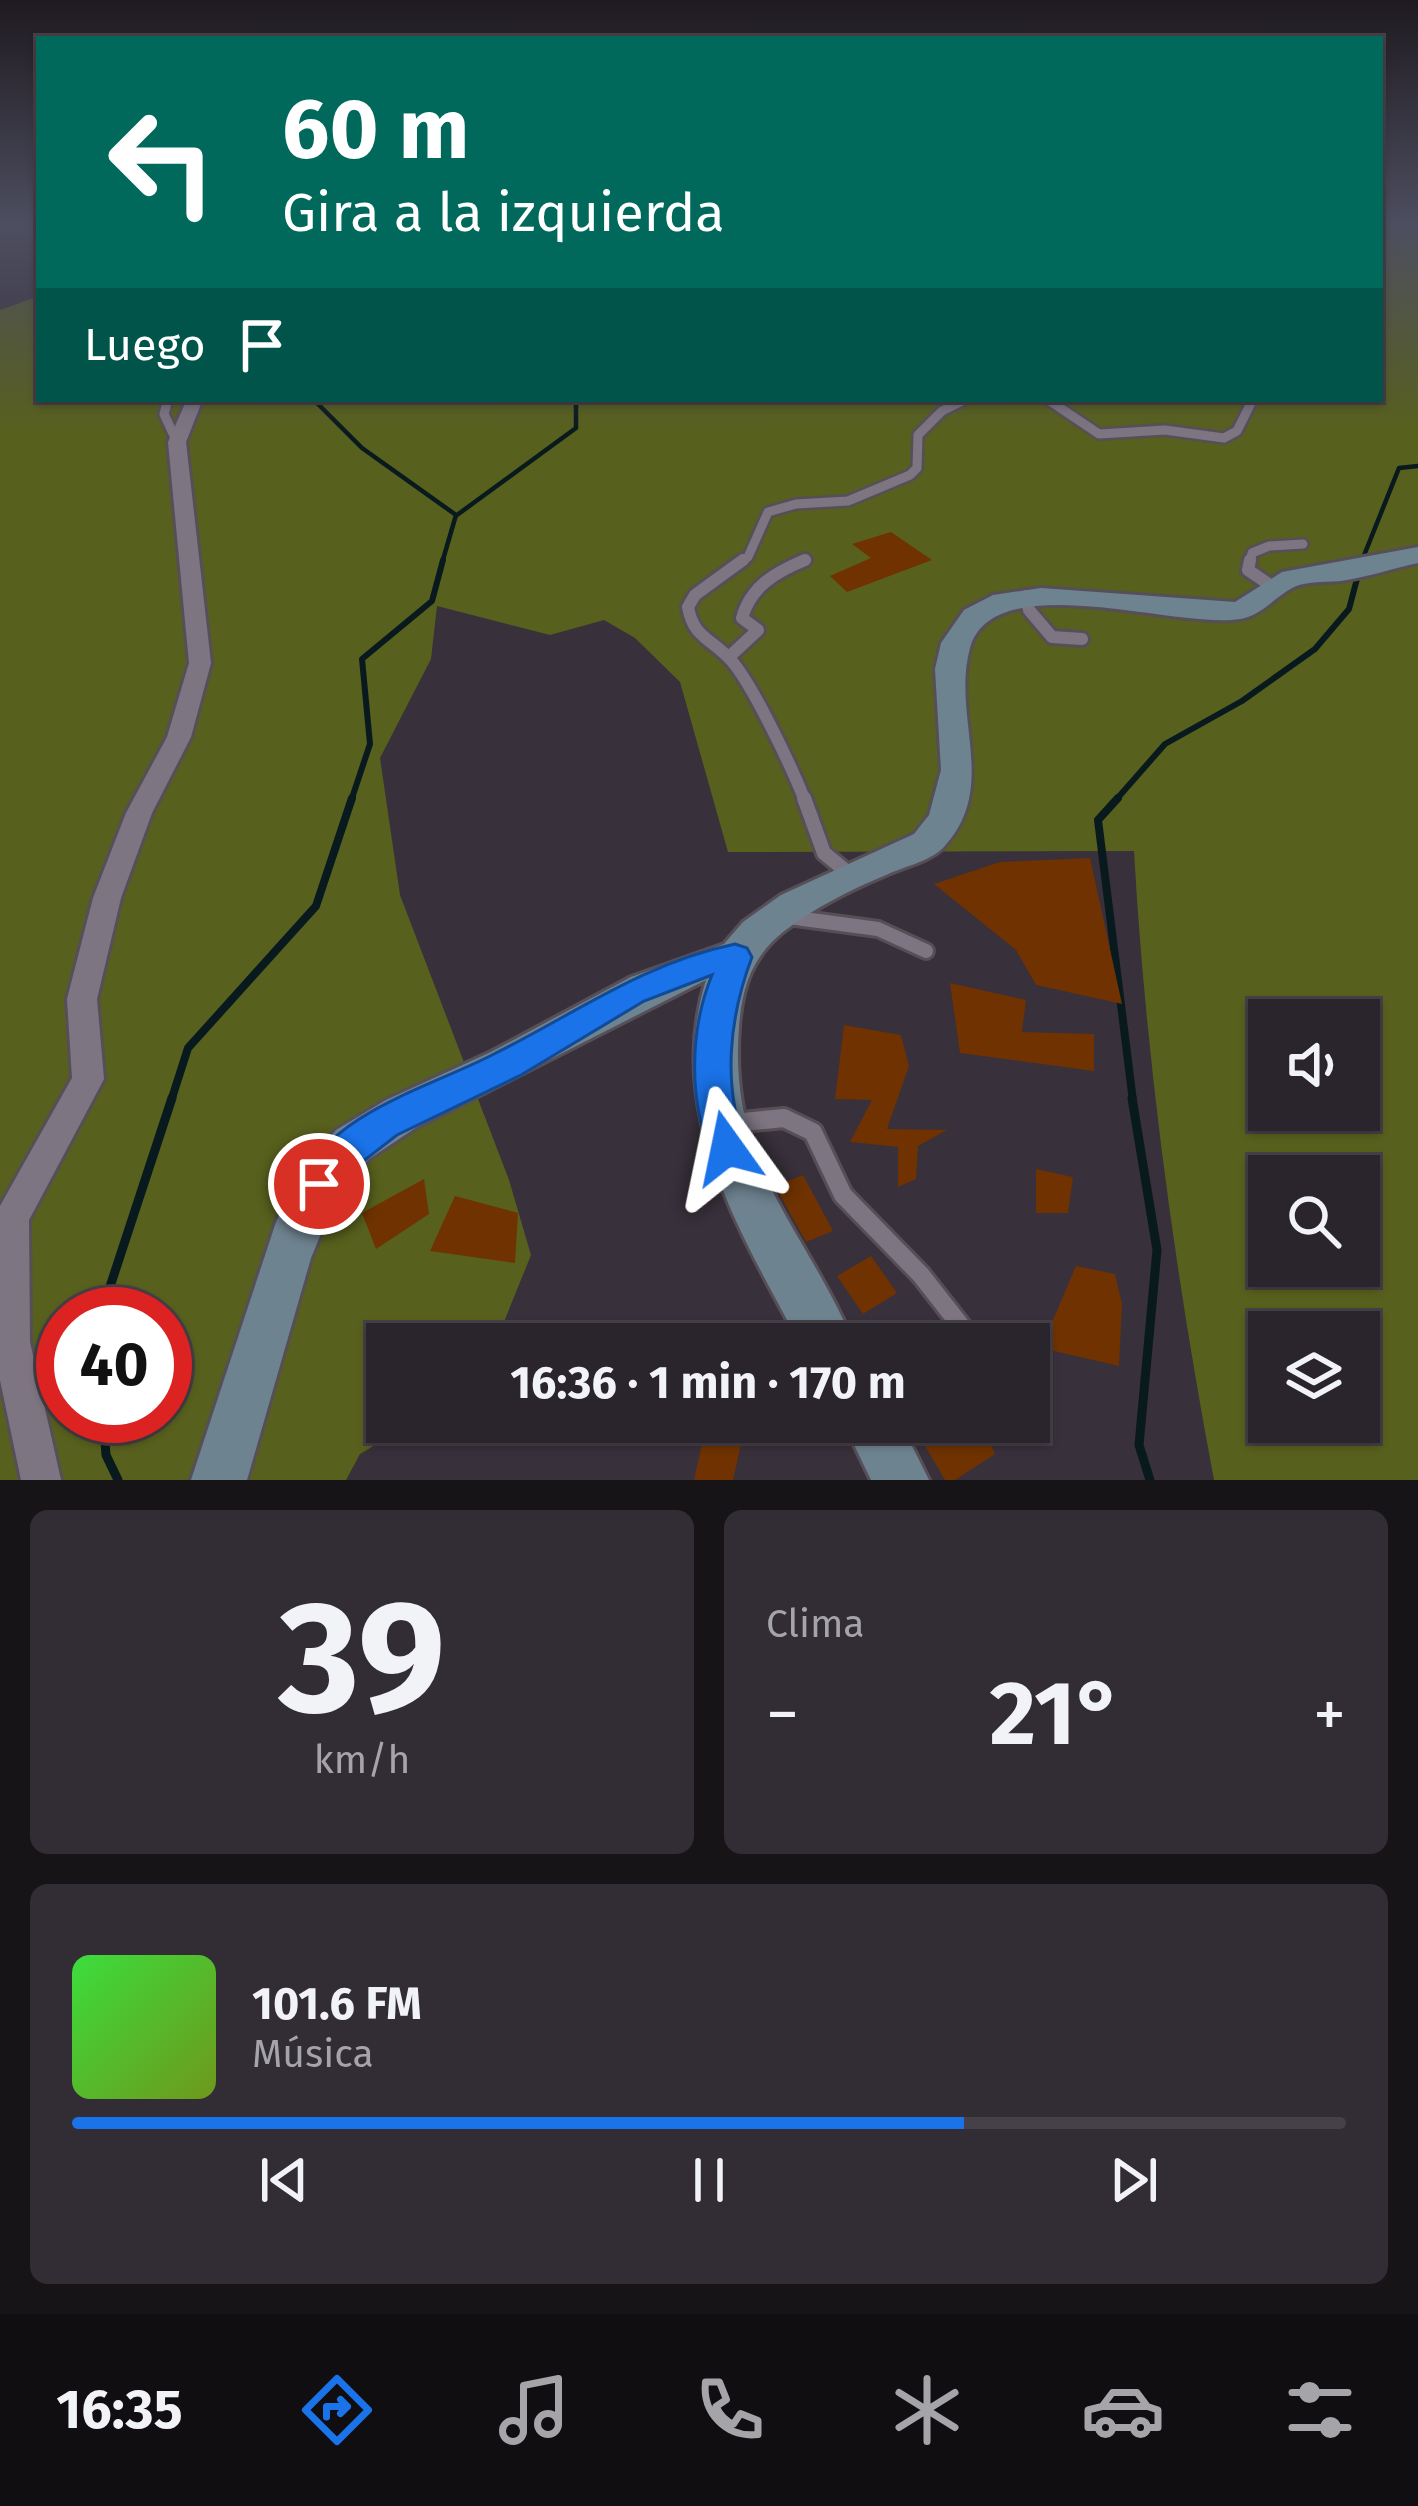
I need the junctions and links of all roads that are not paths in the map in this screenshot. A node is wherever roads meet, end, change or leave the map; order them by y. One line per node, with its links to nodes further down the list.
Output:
1 (167, 402): 6 (lane)
2 (194, 402): 6 (street)
3 (960, 402): 13 (lane)
4 (1051, 402): 5 (lane)
5 (1252, 402)
6 (177, 442): 22 (street)
7 (1303, 544): 10 (lane)
8 (1418, 555): 10 (street)
9 (806, 560): 13 (lane)
10 (1273, 587): 11 (street)
11 (1026, 596): 12 (lane); 14 (street)
12 (1082, 639)
13 (729, 657): 14 (lane)
14 (852, 876): 15 (street)
15 (779, 916): 16 (lane); 17 (street)
16 (926, 951)
17 (735, 957): 18 (street); 23 (street)
18 (718, 1125): 19 (street); 20 (lane)
19 (817, 1323)
20 (958, 1323)
21 (881, 1443): 24 (street)
22 (41, 1480)
23 (219, 1480)
24 (901, 1480)

